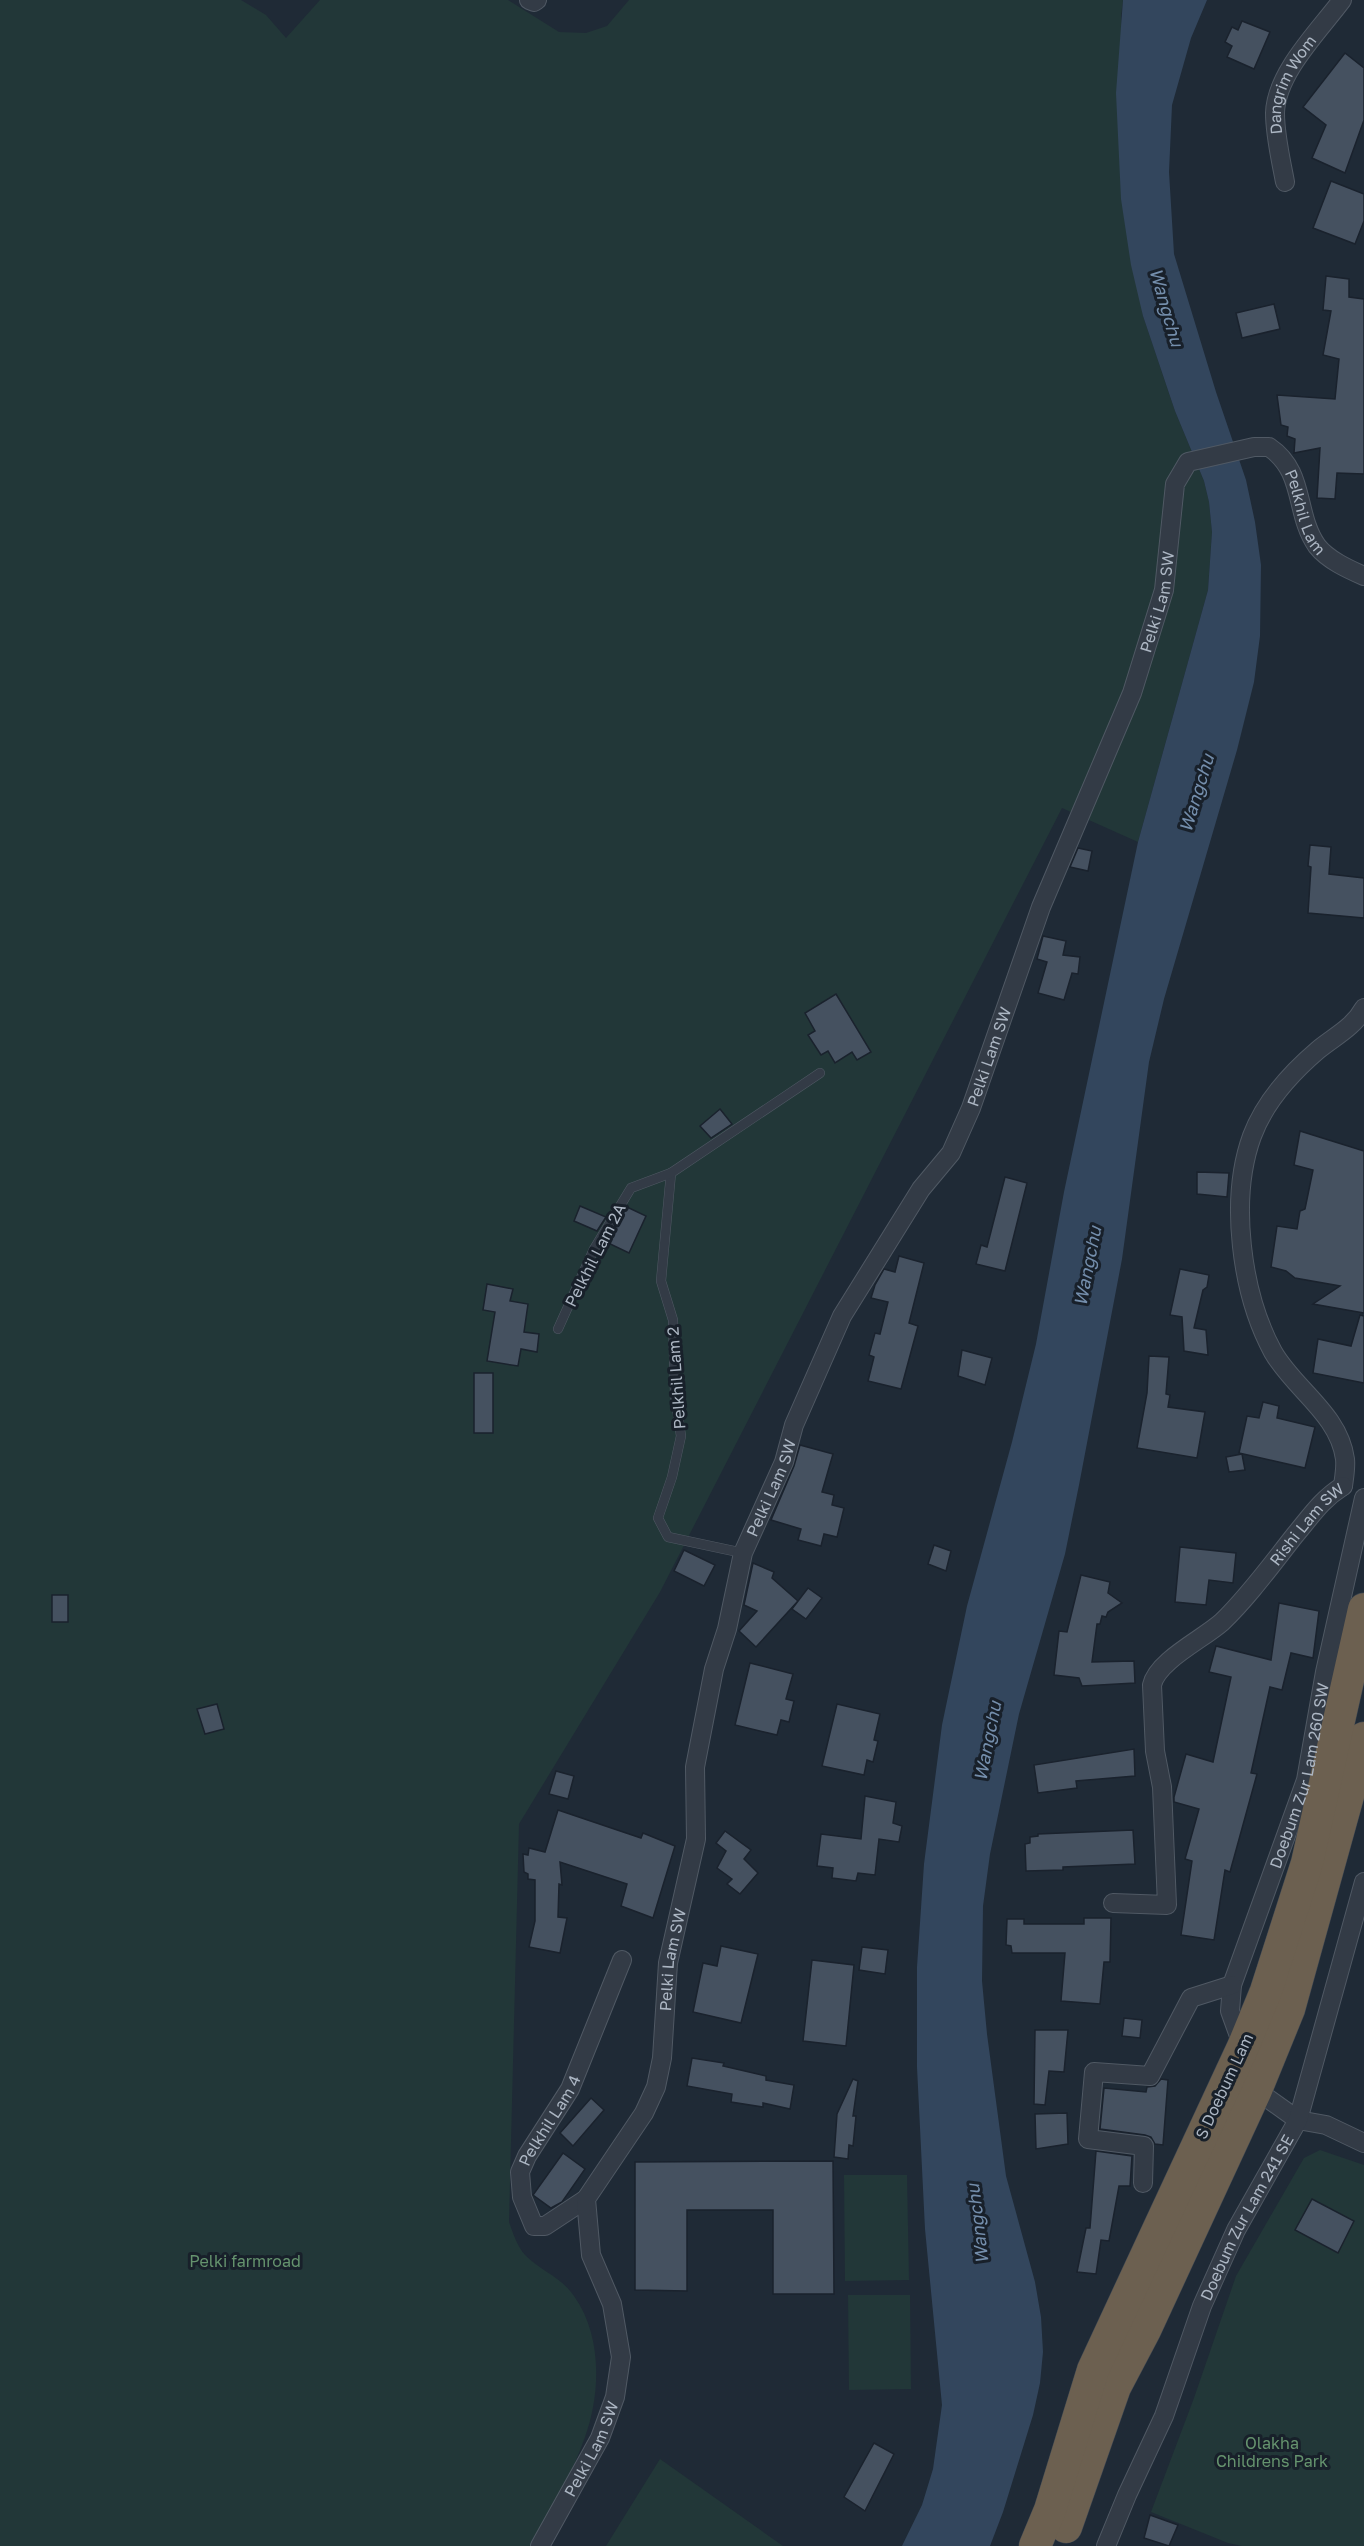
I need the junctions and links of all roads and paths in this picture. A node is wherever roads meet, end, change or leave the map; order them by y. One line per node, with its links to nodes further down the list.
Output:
1 (529, 0): 2 (street)
2 (537, 0)
3 (1342, 0): 4 (street, Dangrim Wom)
4 (1285, 182)
5 (1188, 462): 6 (street, Pelkhil Lam); 14 (street, Pelki Lam SW)
6 (1364, 576)
7 (1364, 1008): 11 (street, Rishi Lam SW)
8 (820, 1073): 9 (lane)
9 (671, 1173): 10 (lane, Pelkhil Lam 2A); 14 (lane, Pelkhil Lam 2)
10 (558, 1329)
11 (1343, 1486): 12 (street); 18 (street, Rishi Lam SW)
12 (1364, 1488)
13 (1364, 1498): 20 (street, Doebum Zur Lam 260 SW)
14 (743, 1554): 26 (street, Pelki Lam SW)
15 (1364, 1609): 21 (highway, S Doebum Lam)
16 (1364, 1738): 22 (highway, S Doebum Lam)
17 (1364, 1882): 23 (street, Doebum Zur Lam 241 SE)
18 (1113, 1903)
19 (622, 1960): 26 (street, Pelkhil Lam 4)
20 (1232, 1985): 21 (street, Doebum Zur Lam 260 SW); 25 (street)
21 (1243, 2047): 28 (highway, S Doebum Lam)
22 (1256, 2090): 23 (street); 29 (highway, S Doebum Lam)
23 (1298, 2120): 24 (street); 30 (street, Doebum Zur Lam 241 SE)
24 (1364, 2143)
25 (1143, 2183)
26 (586, 2199): 27 (street, Pelki Lam SW)
27 (540, 2546)
28 (1035, 2546)
29 (1058, 2546)
30 (1106, 2546)

